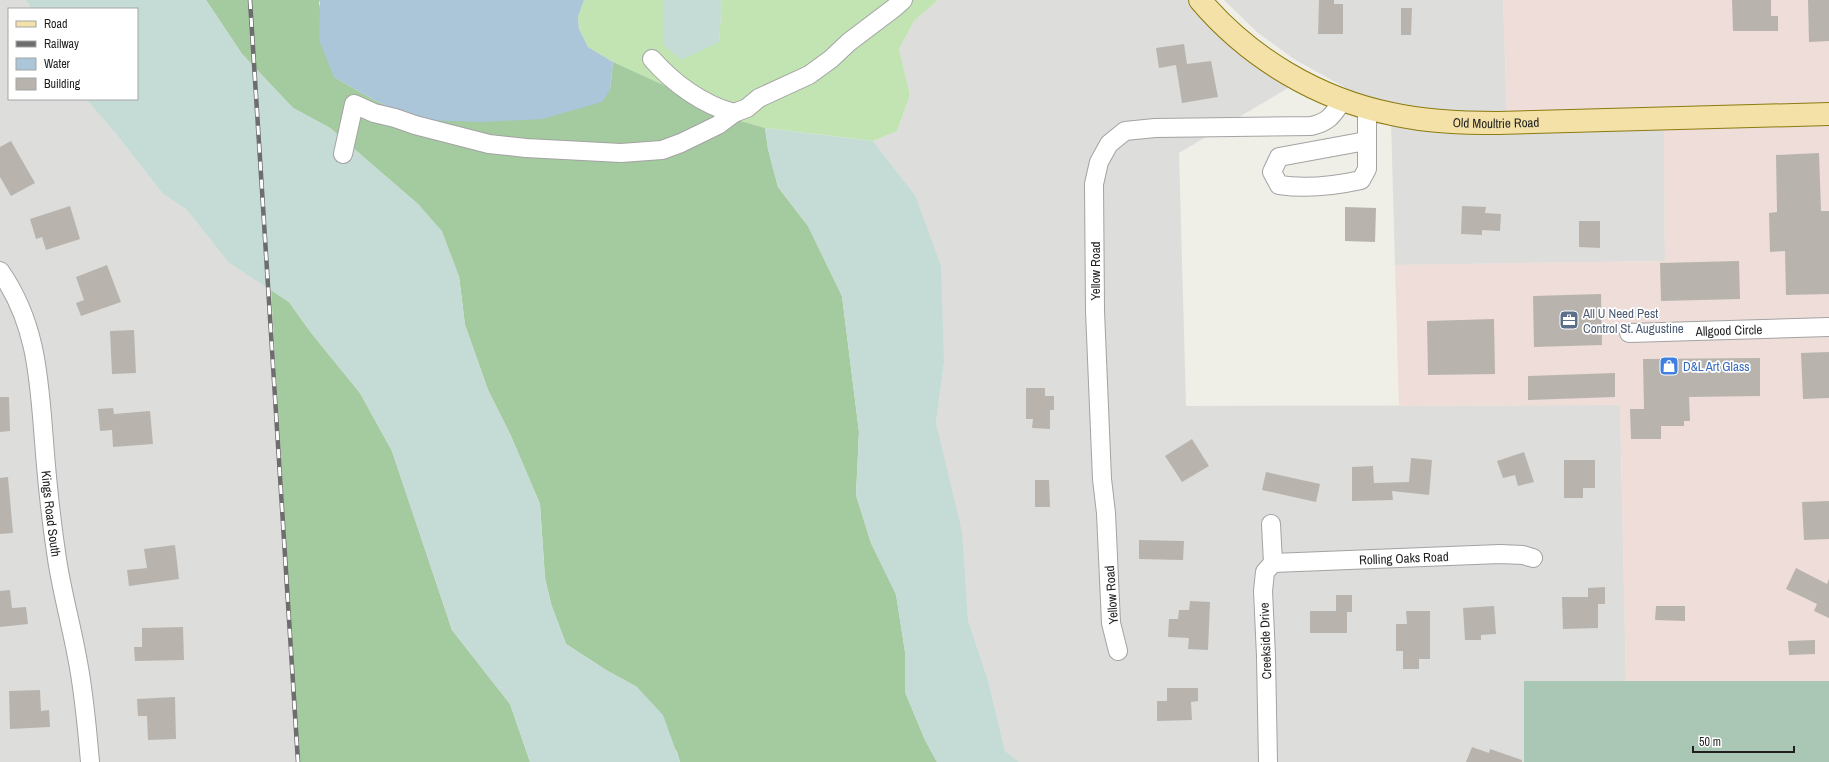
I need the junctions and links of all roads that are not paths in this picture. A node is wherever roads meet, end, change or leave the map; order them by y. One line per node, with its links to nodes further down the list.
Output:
1 (903, 0): 6 (street)
2 (1200, 0): 4 (main road, Old Moultrie Road)
3 (652, 59): 6 (street)
4 (1343, 100): 5 (main road, Old Moultrie Road); 16 (street, Yellow Road)
5 (1367, 108): 7 (main road, Old Moultrie Road); 8 (street)
6 (734, 113): 9 (street)
7 (1829, 114)
8 (1366, 141): 8 (street)
9 (343, 154)
10 (0, 271): 17 (street, Kings Road South)
11 (1829, 327): 12 (street, Allgood Circle)
12 (1629, 333)
13 (1271, 524): 15 (street)
14 (1534, 558): 15 (street, Rolling Oaks Road)
15 (1273, 563): 18 (street, Creekside Drive)
16 (1118, 651)
17 (90, 762)
18 (1268, 762)

